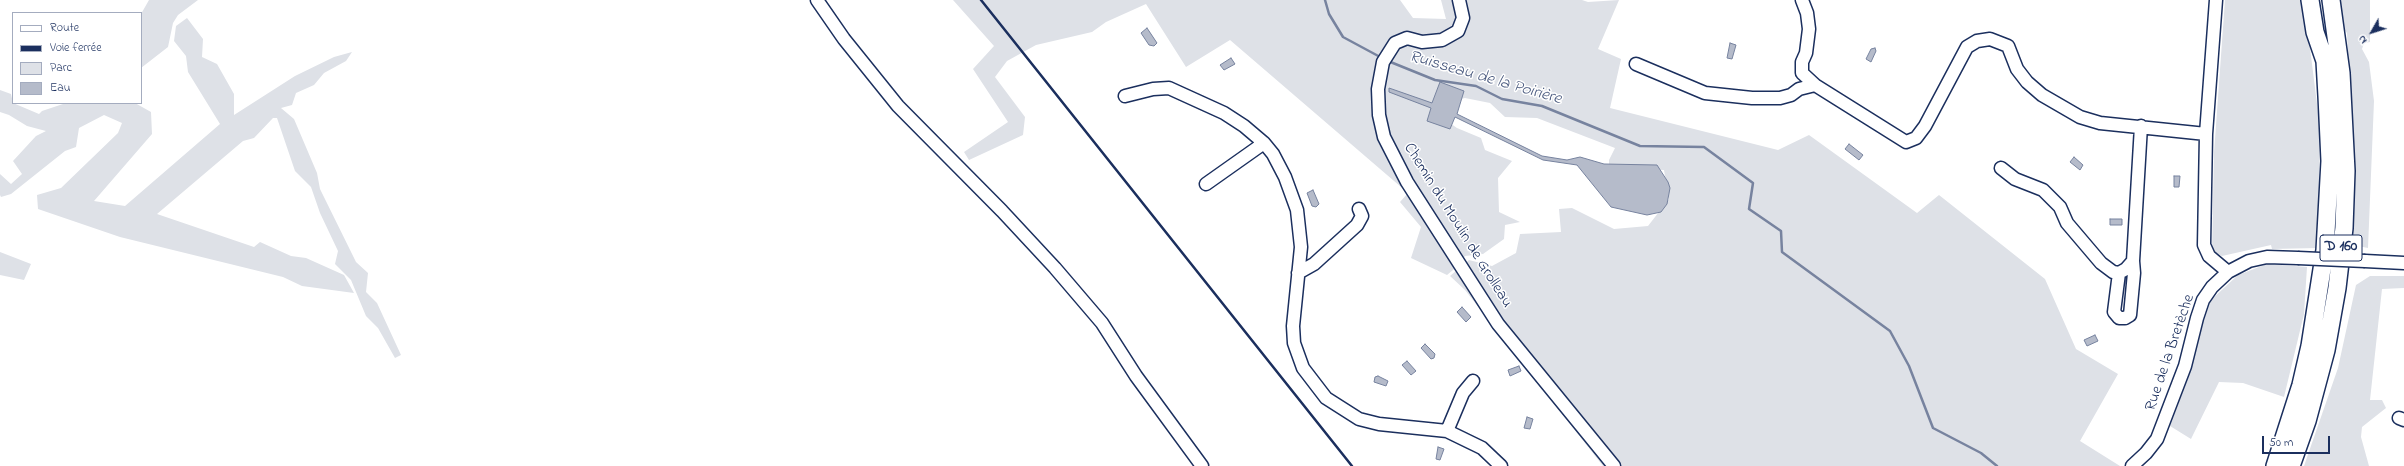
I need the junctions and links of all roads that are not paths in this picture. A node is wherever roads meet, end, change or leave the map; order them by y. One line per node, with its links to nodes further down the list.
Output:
1 (817, 0): 25 (street)
2 (1459, 0): 27 (street, Chemin du Moulin de Grolleau)
3 (1802, 0): 10 (street)
4 (2216, 0): 13 (street)
5 (2310, 0): 8 (highway, D 160)
6 (2316, 0): 8 (highway, D 160)
7 (2331, 0): 30 (highway, D 160)
8 (2325, 61): 29 (highway, D 160)
9 (1636, 64): 10 (street)
10 (1815, 85): 12 (street)
11 (1125, 96): 14 (street)
12 (2141, 126): 13 (street); 18 (street)
13 (2206, 134): 20 (street)
14 (1264, 143): 16 (street); 22 (street)
15 (2001, 168): 21 (street)
16 (1206, 184)
17 (1359, 209): 22 (street)
18 (2132, 261): 21 (street); 21 (street)
19 (2404, 263): 20 (street, Rue de la Bretèche, bridge)
20 (2228, 272): 28 (street, Rue de la Bretèche)
21 (2119, 273)
22 (1298, 274): 24 (street)
23 (1473, 381): 24 (street)
24 (1447, 431): 26 (street)
25 (1202, 466)
26 (1501, 466)
27 (1614, 466)
28 (2132, 466)
29 (2275, 466)
30 (2291, 466)

